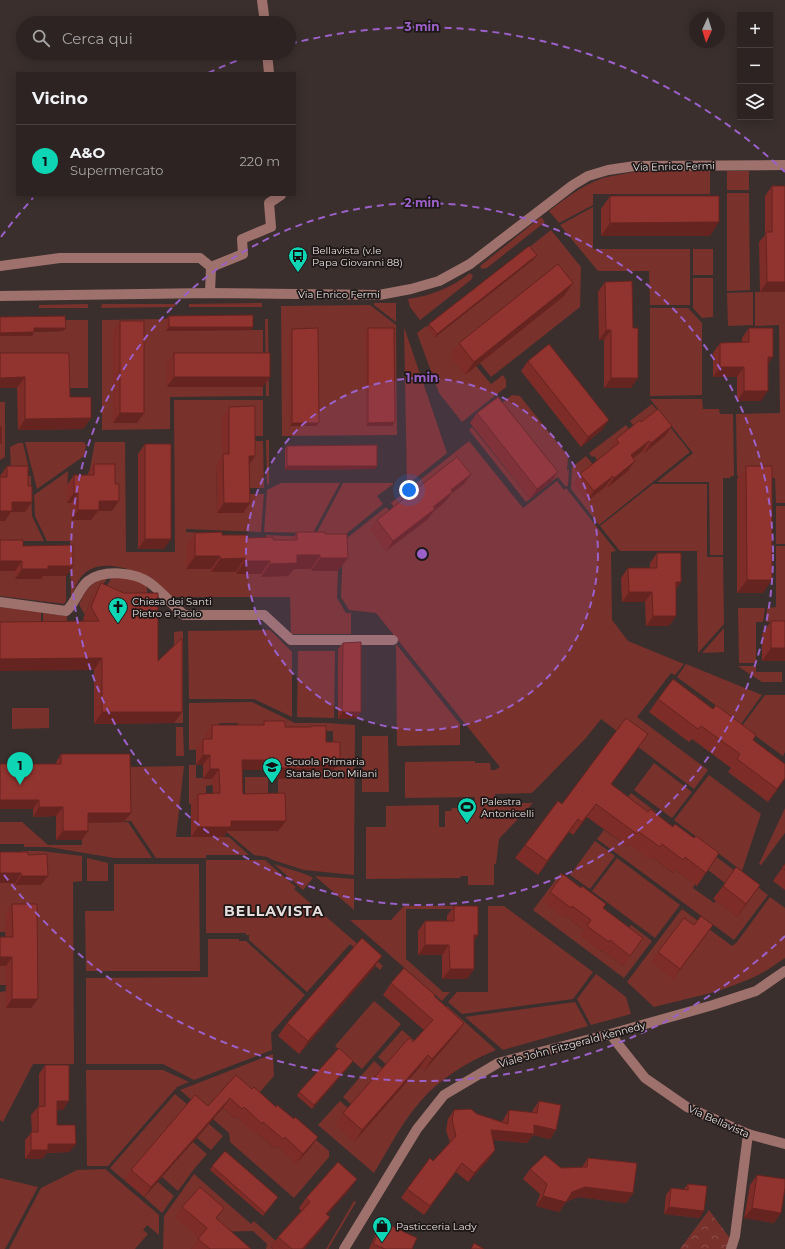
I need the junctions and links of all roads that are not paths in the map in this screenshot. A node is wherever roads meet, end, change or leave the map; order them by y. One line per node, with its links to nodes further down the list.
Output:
1 (262, 0): 2 (street)
2 (264, 16)
3 (268, 60): 4 (street)
4 (269, 72)
5 (785, 166): 9 (street, Via Enrico Fermi)
6 (279, 196): 8 (street)
7 (0, 266): 8 (street)
8 (211, 267): 9 (street)
9 (210, 293): 10 (street, Via Enrico Fermi)
10 (0, 296)
11 (0, 602): 12 (street)
12 (393, 640)
13 (785, 971): 14 (street, Viale John Fitzgerald Kennedy)
14 (610, 1034): 15 (street, Via Bellavista); 17 (street, Viale John Fitzgerald Kennedy)
15 (748, 1134): 16 (street, Via Bellavista); 18 (street)
16 (785, 1144)
17 (344, 1249)
18 (730, 1249)

